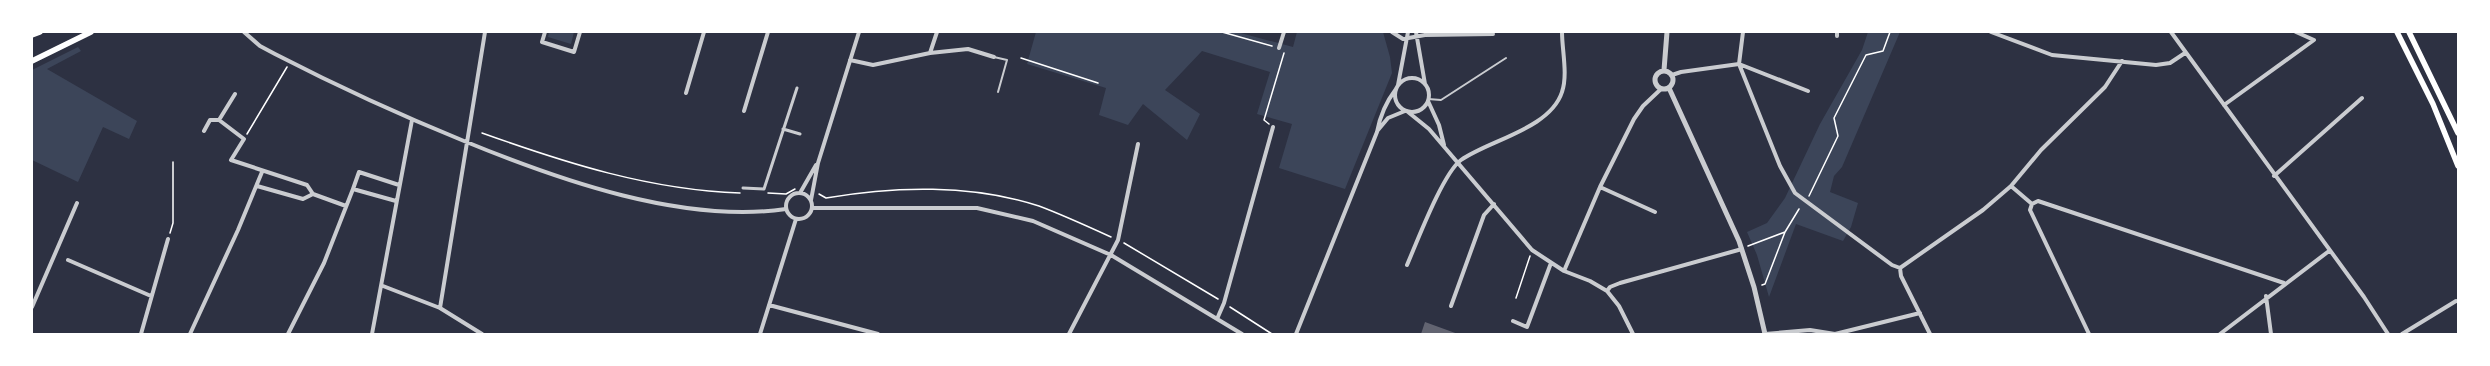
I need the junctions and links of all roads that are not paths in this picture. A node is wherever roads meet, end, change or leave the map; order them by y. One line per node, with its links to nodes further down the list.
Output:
1 (40, 32): 24 (main road)
2 (92, 32): 32 (main road)
3 (244, 32): 52 (street)
4 (485, 32): 59 (street)
5 (545, 32): 6 (street)
6 (580, 32)
7 (704, 32): 44 (street)
8 (768, 32): 49 (street)
9 (859, 32): 31 (street)
10 (937, 32): 27 (street)
11 (1284, 32): 26 (street)
12 (1392, 32): 25 (street)
13 (1408, 32): 25 (street)
14 (1562, 32): 63 (street)
15 (1667, 32): 35 (street)
16 (1743, 32): 34 (street)
17 (1991, 32): 33 (street)
18 (2171, 32): 28 (street)
19 (2296, 32): 48 (street)
20 (2397, 32): 64 (main road)
21 (2409, 32): 57 (main road)
22 (1416, 34): 23 (street); 25 (street); 37 (street)
23 (1493, 34)
24 (32, 35)
25 (1407, 38): 38 (street)
26 (1279, 48)
27 (930, 53): 29 (street); 31 (street)
28 (2185, 53): 33 (street); 48 (street)
29 (994, 57): 43 (lane)
30 (1506, 58): 47 (lane)
31 (850, 60): 62 (street)
32 (32, 61)
33 (2122, 61): 69 (street)
34 (1739, 64): 36 (street); 42 (street); 92 (street)
35 (1664, 70): 36 (street); 41 (street)
36 (1672, 75): 40 (street)
37 (1425, 84): 38 (street); 47 (street)
38 (1397, 87): 50 (street); 56 (street)
39 (796, 88): 54 (street)
40 (1669, 88): 41 (street); 86 (street)
41 (1661, 89): 70 (street)
42 (1808, 91)
43 (998, 92)
44 (686, 93)
45 (235, 94): 51 (street)
46 (2362, 98): 66 (street)
47 (1428, 100): 50 (street); 61 (street)
48 (2224, 105): 66 (street)
49 (744, 111)
50 (1406, 111): 56 (street); 61 (street)
51 (219, 120): 55 (street); 65 (street)
52 (412, 120): 59 (street); 67 (street)
53 (1273, 127): 105 (street)
54 (783, 129): 58 (street); 71 (street)
55 (204, 131)
56 (1377, 132): 116 (street)
57 (2458, 133)
58 (800, 134)
59 (466, 142): 82 (street); 103 (street)
60 (1138, 144): 88 (street)
61 (1444, 147): 63 (street)
62 (818, 163): 73 (street); 75 (street)
63 (1457, 164): 78 (street); 91 (street)
64 (2458, 166)
65 (262, 172): 68 (street); 74 (street)
66 (2274, 176): 87 (street)
67 (398, 185): 72 (street); 76 (street)
68 (257, 186): 74 (street); 108 (street)
69 (2011, 186): 79 (street); 92 (street)
70 (1600, 187): 83 (street); 93 (street)
71 (744, 188)
72 (353, 189): 76 (street); 80 (street)
73 (800, 193): 75 (street); 82 (street)
74 (313, 194): 80 (street)
75 (810, 200): 81 (street)
76 (396, 201): 95 (street)
77 (77, 203): 102 (street)
78 (1494, 204): 90 (street); 101 (street)
79 (2032, 204): 94 (street); 120 (street)
80 (346, 206): 109 (street)
81 (812, 208): 84 (street); 88 (street)
82 (786, 209): 84 (street)
83 (1655, 212)
84 (796, 219): 100 (street)
85 (168, 239): 97 (street)
86 (1742, 249): 96 (street); 118 (street)
87 (2329, 251): 94 (street); 123 (street)
88 (1112, 255): 105 (street); 114 (street)
89 (68, 260): 97 (street)
90 (1550, 263): 93 (street); 106 (street)
91 (1407, 265)
92 (1900, 268): 104 (street)
93 (1564, 270): 96 (street)
94 (2284, 283): 98 (street)
95 (383, 286): 103 (street); 110 (street)
96 (1607, 291): 117 (street)
97 (151, 296): 107 (street)
98 (2266, 296): 121 (street); 122 (street)
99 (2456, 301): 124 (street)
100 (769, 305): 112 (street); 113 (street)
101 (1450, 306)
102 (32, 307)
103 (440, 308): 111 (street)
104 (1920, 313): 118 (street); 119 (street)
105 (1217, 319): 115 (street)
106 (1513, 321)
107 (141, 334)
108 (190, 334)
109 (288, 334)
110 (372, 334)
111 (482, 334)
112 (760, 334)
113 (878, 334)
114 (1069, 334)
115 (1242, 334)
116 (1296, 334)
117 (1633, 334)
118 (1765, 334)
119 (1930, 334)
120 (2088, 334)
121 (2220, 334)
122 (2271, 334)
123 (2388, 334)
124 (2402, 334)

